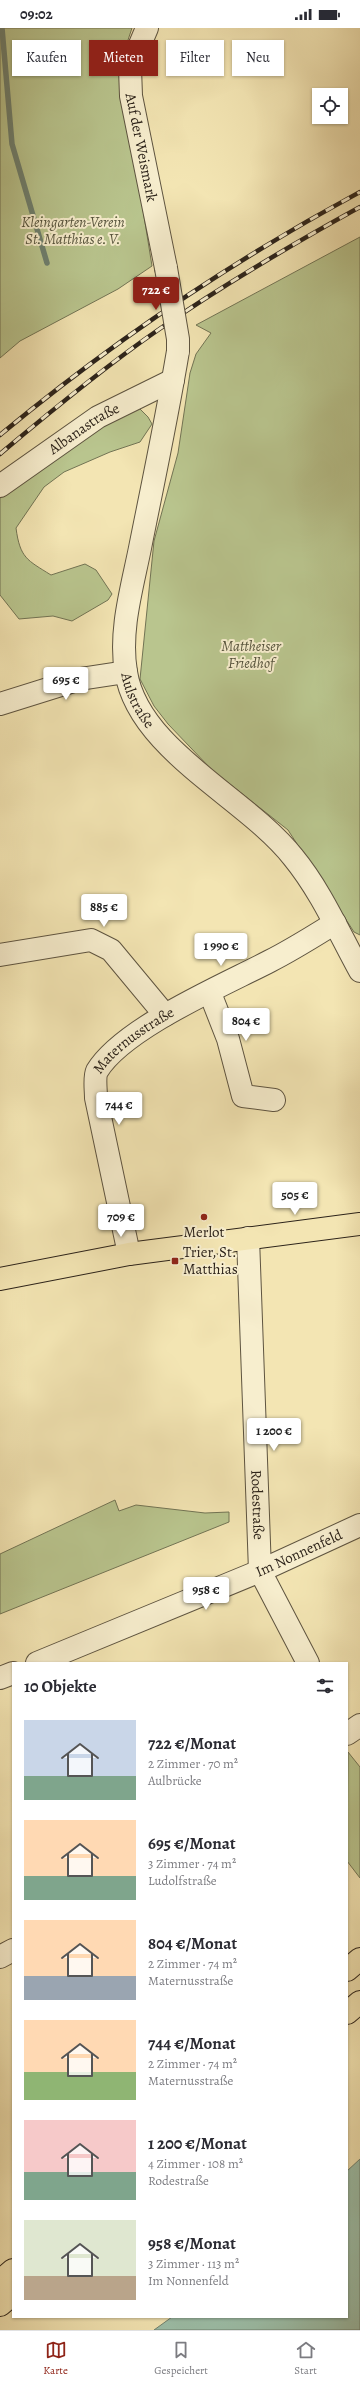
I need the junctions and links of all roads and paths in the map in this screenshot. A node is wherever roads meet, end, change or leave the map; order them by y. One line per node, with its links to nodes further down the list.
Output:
1 (147, 28): 2 (street, Auf der Weismark, bridge)
2 (178, 351): 3 (street, Aulstraße)
3 (173, 380): 4 (street, Albanastraße); 5 (street, Aulstraße)
4 (0, 486)
5 (126, 672): 6 (street); 7 (street, Aulstraße)
6 (0, 704)
7 (335, 923): 9 (street, Aulstraße); 10 (street, Maternusstraße)
8 (0, 955): 11 (street)
9 (360, 971)
10 (210, 993): 11 (street, Maternusstraße); 12 (street)
11 (165, 1015): 15 (street, Maternusstraße)
12 (274, 1100)
13 (356, 1225): 14 (main road)
14 (248, 1238): 15 (main road); 18 (street, Rodestraße)
15 (129, 1254): 16 (main road)
16 (0, 1279)
17 (360, 1525): 18 (street, Im Nonnenfeld)
18 (260, 1571): 19 (street, Im Nonnenfeld); 20 (street, Rodestraße)
19 (39, 1662)
20 (307, 1662)
21 (12, 1673): 22 (street)
22 (0, 1678)
23 (12, 1951): 24 (street)
24 (0, 1957)
25 (360, 1959): 26 (main road)
26 (348, 1969)
27 (360, 2002): 29 (main road)
28 (360, 2008): 30 (main road)
29 (348, 2013)
30 (348, 2014)
31 (12, 2271): 32 (main road)
32 (0, 2281)
33 (12, 2295): 34 (main road)
34 (0, 2305)

